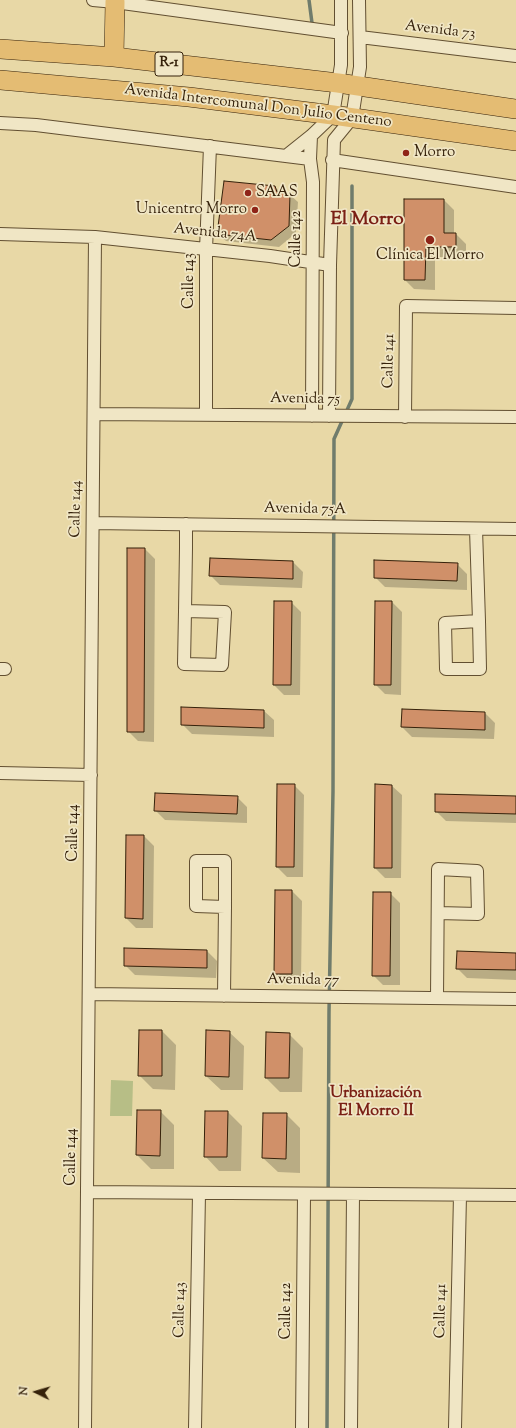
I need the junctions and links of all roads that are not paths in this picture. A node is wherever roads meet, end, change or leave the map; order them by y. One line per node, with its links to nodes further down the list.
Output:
1 (93, 0): 4 (street)
2 (341, 0): 5 (street)
3 (359, 0): 6 (street)
4 (116, 2): 5 (street); 9 (main road)
5 (342, 34): 11 (street)
6 (360, 37): 8 (street, Avenida 73); 12 (street)
7 (0, 49): 9 (main road, R-1)
8 (516, 56)
9 (114, 57): 11 (main road, R-1)
10 (0, 80): 14 (main road, Avenida Intercomunal Don Julio Centeno / R-1)
11 (338, 83): 12 (main road, R-1); 14 (street)
12 (357, 86): 13 (main road, R-1); 15 (street)
13 (516, 109)
14 (333, 114): 15 (main road, Avenida Intercomunal Don Julio Centeno / R-1); 17 (street)
15 (352, 118): 18 (main road, Avenida Intercomunal Don Julio Centeno / R-1); 22 (street)
16 (0, 123): 19 (street)
17 (311, 136): 20 (street); 21 (street, Calle 142)
18 (516, 141)
19 (210, 146): 20 (street); 26 (street, Calle 143)
20 (286, 156): 21 (street)
21 (310, 159): 27 (street, Calle 142)
22 (332, 160): 23 (street); 28 (street)
23 (516, 187)
24 (0, 234): 25 (street, Avenida 74A)
25 (96, 237): 26 (street, Avenida 74A); 30 (street, Calle 144)
26 (206, 250): 27 (street, Avenida 74A); 31 (street, Calle 143)
27 (313, 262): 28 (street, Avenida 74A); 32 (street, Calle 142)
28 (330, 265): 33 (street)
29 (516, 308): 34 (street, Calle 141)
30 (94, 414): 31 (street, Avenida 75); 36 (street, Calle 144)
31 (206, 415): 32 (street, Avenida 75)
32 (312, 416): 33 (street, Avenida 75)
33 (333, 416): 34 (street, Avenida 75)
34 (405, 417): 35 (street, Avenida 75)
35 (516, 418)
36 (93, 523): 37 (street, Avenida 75A); 43 (street, Calle 144)
37 (186, 524): 38 (street, Avenida 75A); 40 (street)
38 (476, 529): 39 (street, Avenida 75A); 41 (street)
39 (516, 529)
40 (185, 611): 40 (street)
41 (478, 621): 41 (street)
42 (0, 773): 43 (street)
43 (91, 775): 46 (street, Calle 144)
44 (225, 907): 47 (street)
45 (438, 913): 45 (street); 48 (street)
46 (89, 994): 47 (street, Avenida 77); 50 (street, Calle 144)
47 (224, 996): 48 (street, Avenida 77)
48 (437, 998): 49 (street, Avenida 77)
49 (516, 998)
50 (87, 1192): 51 (street); 56 (street, Calle 144)
51 (199, 1193): 52 (street); 57 (street, Calle 143)
52 (304, 1194): 53 (street); 58 (street, Calle 142)
53 (353, 1194): 54 (street); 59 (street)
54 (460, 1195): 55 (street); 60 (street, Calle 141)
55 (516, 1195)
56 (85, 1428)
57 (195, 1428)
58 (302, 1428)
59 (351, 1428)
60 (455, 1428)

